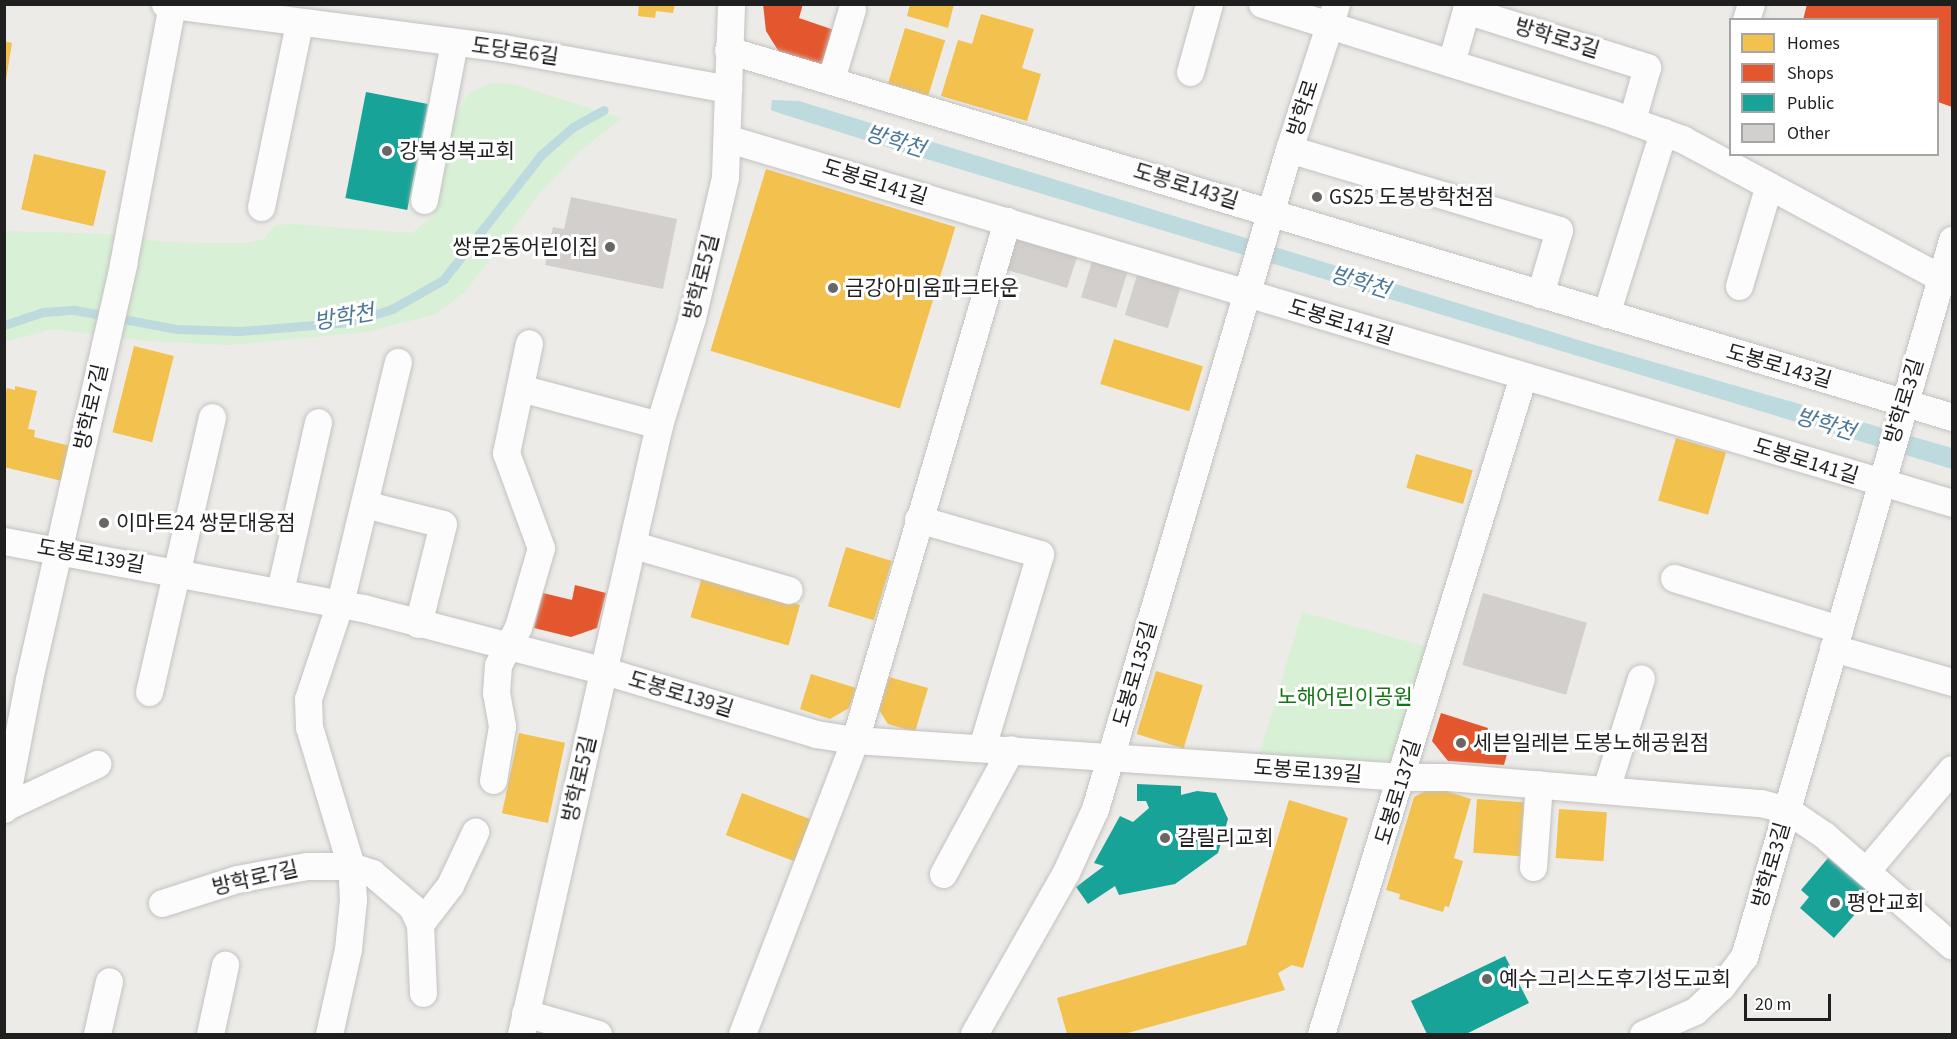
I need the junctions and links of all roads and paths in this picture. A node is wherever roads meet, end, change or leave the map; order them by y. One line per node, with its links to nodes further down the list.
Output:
1 (731, 4): 9 (street, 방학로5길)
2 (1209, 4): 11 (street)
3 (1262, 4): 6 (street)
4 (170, 5): 7 (street, 도당로6길); 44 (street, 방학로7길)
5 (852, 9): 12 (street)
6 (1333, 15): 10 (street); 17 (street, 방학로)
7 (299, 24): 8 (street, 도당로6길); 20 (street)
8 (454, 43): 13 (street, 도당로6길); 19 (street)
9 (728, 50): 12 (street, 도봉로143길); 13 (street, 방학로5길)
10 (1451, 63): 14 (street); 14 (street, 방학로3길)
11 (1190, 72)
12 (831, 79): 21 (street, 도봉로143길)
13 (728, 89): 16 (street, 방학로5길)
14 (1632, 120): 15 (street)
15 (1663, 132): 18 (street); 28 (street)
16 (729, 139): 22 (street, 도봉로141길); 37 (street, 방학로5길)
17 (1289, 149): 21 (street, 방학로); 27 (street)
18 (1769, 185): 24 (street); 25 (street)
19 (424, 200)
20 (261, 207)
21 (1271, 213): 26 (street, 방학로); 27 (street, 도봉로143길)
22 (1007, 221): 26 (street, 도봉로141길); 41 (street)
23 (1953, 240): 24 (street, 방학로3길)
24 (1941, 278): 33 (street, 방학로3길)
25 (1739, 286)
26 (1246, 293): 31 (street, 도봉로141길); 60 (street, 도봉로135길)
27 (1540, 294): 28 (street, 도봉로143길)
28 (1606, 314): 33 (street, 도봉로143길)
29 (529, 343): 32 (street)
30 (398, 362): 40 (street)
31 (1523, 376): 38 (street, 도봉로141길); 63 (street, 도봉로137길)
32 (520, 388): 37 (street); 52 (street)
33 (1904, 403): 35 (street, 도봉로143길); 38 (street, 방학로3길)
34 (212, 417): 45 (street)
35 (1953, 417)
36 (318, 422): 48 (street)
37 (659, 425): 43 (street, 방학로5길)
38 (1879, 482): 39 (street, 도봉로141길); 51 (street, 방학로3길)
39 (1953, 503)
40 (364, 504): 49 (street); 50 (street)
41 (918, 519): 57 (street); 58 (street)
42 (4, 541): 44 (street, 도봉로139길)
43 (634, 545): 47 (street); 53 (street, 방학로5길)
44 (58, 550): 45 (street, 도봉로139길); 67 (street, 방학로7길)
45 (177, 571): 48 (street, 도봉로139길); 56 (street)
46 (1674, 578): 51 (street)
47 (789, 590)
48 (280, 591): 49 (street, 도봉로139길)
49 (340, 603): 50 (street, 도봉로139길); 70 (street)
50 (418, 624): 52 (street, 도봉로139길)
51 (1836, 638): 55 (street); 68 (street, 방학로3길)
52 (508, 648): 53 (street, 도봉로139길); 64 (street)
53 (605, 671): 57 (street, 도봉로139길); 80 (street, 방학로5길)
54 (1641, 678): 66 (street)
55 (1953, 681)
56 (149, 692)
57 (855, 740): 58 (street, 도봉로139길); 85 (street)
58 (982, 747): 59 (street, 도봉로139길)
59 (1011, 749): 60 (street, 도봉로139길); 73 (street)
60 (1112, 755): 63 (street, 도봉로139길); 86 (street, 도봉로135길)
61 (97, 764): 67 (street)
62 (1953, 770): 72 (street)
63 (1402, 777): 65 (street, 도봉로139길); 87 (street, 도봉로137길)
64 (493, 780)
65 (1539, 784): 66 (street, 도봉로139길); 71 (street)
66 (1606, 789): 68 (street, 도봉로139길)
67 (5, 808)
68 (1787, 810): 72 (street, 도봉로139길); 88 (street, 방학로3길)
69 (475, 832): 75 (street)
70 (351, 866): 74 (street, 방학로7길); 75 (street); 83 (street)
71 (1533, 867)
72 (1866, 871): 76 (street, 도봉로139길)
73 (943, 874)
74 (162, 903)
75 (420, 924): 79 (street)
76 (1953, 946)
77 (225, 965): 82 (street)
78 (109, 981): 81 (street)
79 (423, 993)
80 (523, 1024): 84 (street, 방학로5길)
81 (97, 1035)
82 (210, 1035)
83 (329, 1035)
84 (598, 1035)
85 (742, 1035)
86 (974, 1035)
87 (1321, 1035)
88 (1643, 1035)

